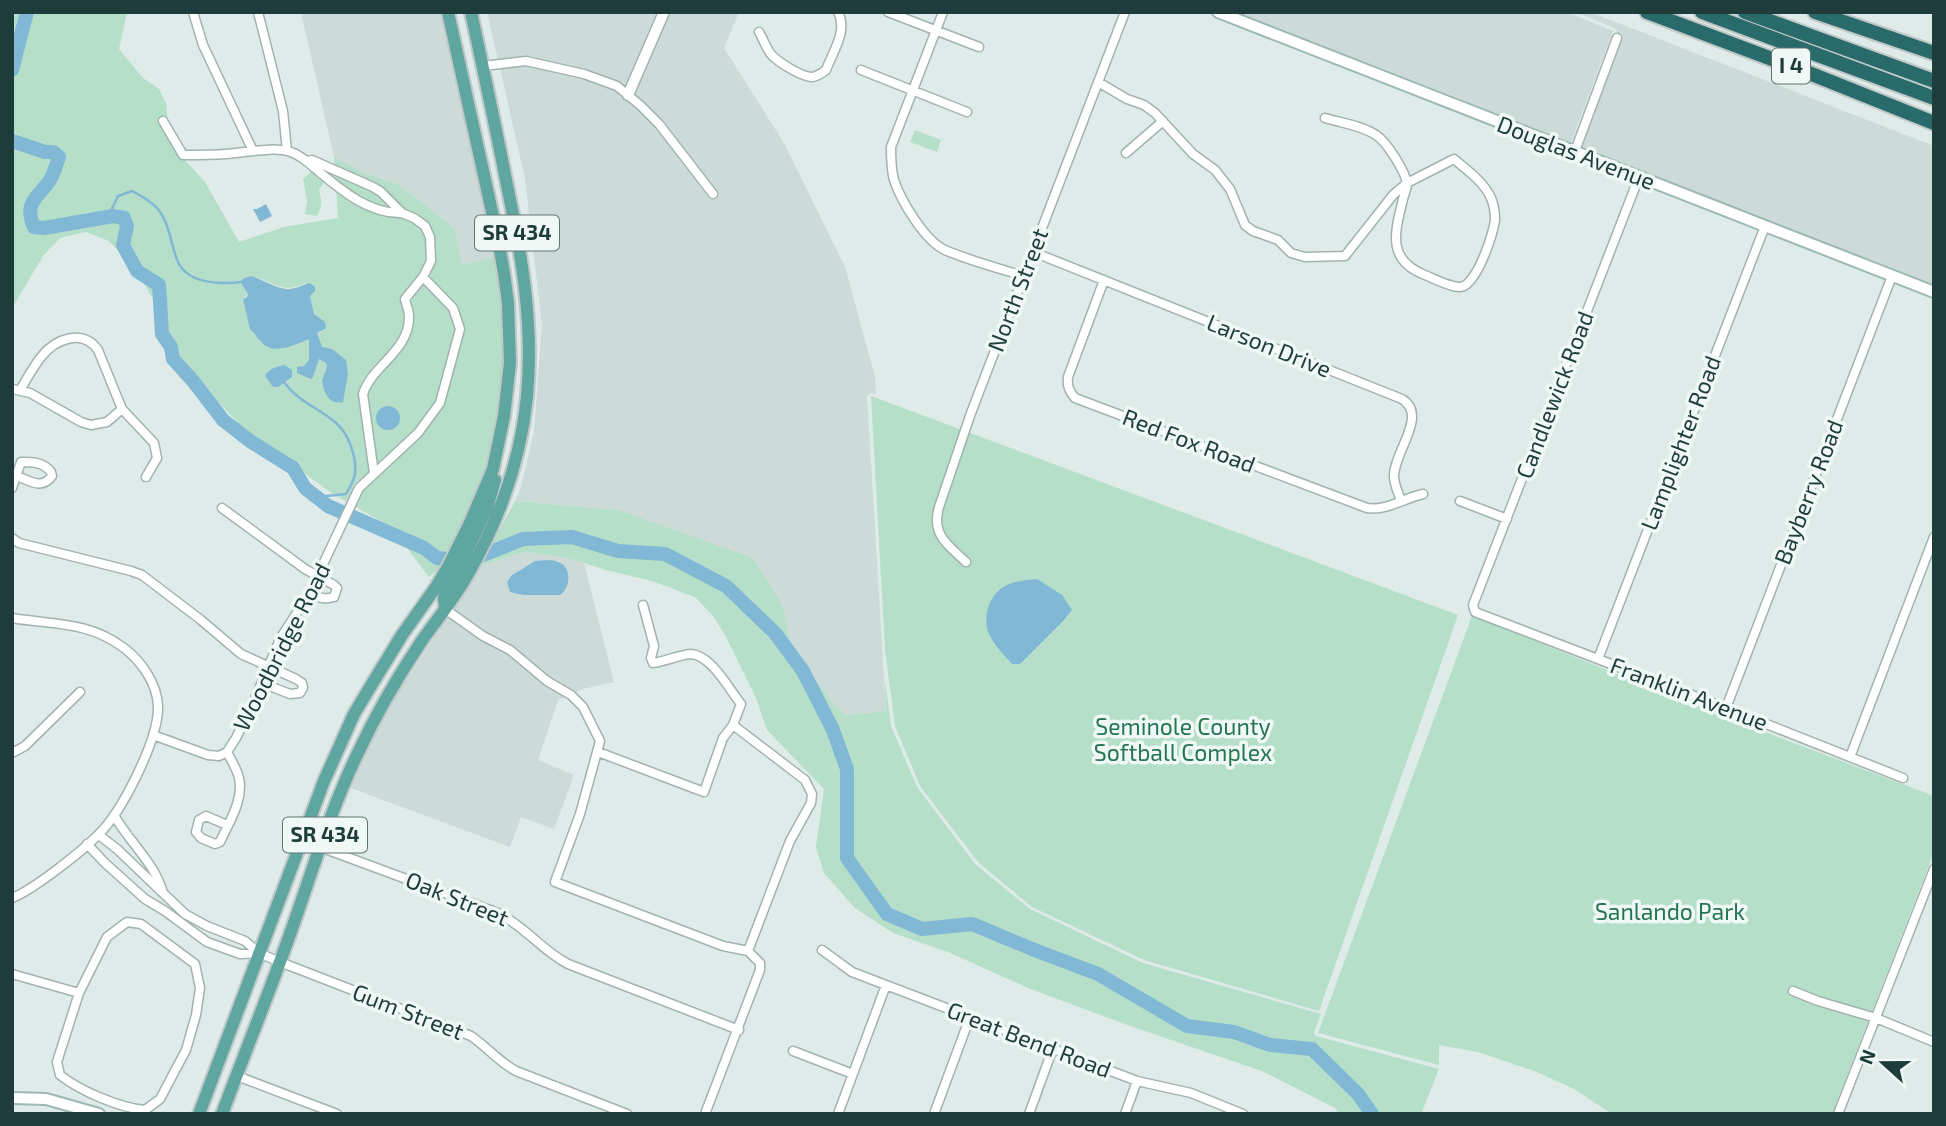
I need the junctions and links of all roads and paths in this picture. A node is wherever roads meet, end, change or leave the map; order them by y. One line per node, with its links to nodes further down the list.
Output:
1 (193, 12): 32 (street)
2 (258, 12): 33 (street)
3 (448, 12): 48 (main road, SR 434)
4 (471, 12): 20 (main road, SR 434)
5 (664, 12): 25 (street)
6 (838, 12): 16 (street)
7 (888, 12): 15 (street)
8 (943, 12): 15 (street)
9 (1125, 12): 23 (street, North Street)
10 (1218, 12): 34 (main road, Douglas Avenue)
11 (1647, 12): 31 (highway, I 4)
12 (1702, 12): 26 (highway)
13 (1745, 12): 22 (highway)
14 (1815, 12): 19 (highway)
15 (936, 31): 18 (street); 24 (street)
16 (759, 32)
17 (1617, 38): 34 (street)
18 (979, 47)
19 (1934, 53)
20 (483, 66): 25 (street); 49 (main road, SR 434)
21 (861, 70): 24 (street)
22 (1934, 81)
23 (1098, 82): 30 (street); 42 (street, North Street)
24 (913, 90): 27 (street); 43 (street)
25 (628, 95): 39 (street)
26 (1934, 99)
27 (967, 111)
28 (1325, 118): 38 (street)
29 (163, 121): 32 (street)
30 (1163, 121): 35 (street); 38 (street)
31 (1934, 123)
32 (253, 151): 33 (street)
33 (287, 151): 36 (street)
34 (1575, 151): 37 (main road, Douglas Avenue)
35 (1126, 153)
36 (308, 161): 40 (street); 40 (street)
37 (1639, 177): 41 (main road, Douglas Avenue); 63 (street, Candlewick Road)
38 (1407, 183): 38 (street)
39 (713, 194)
40 (402, 213): 45 (street)
41 (1765, 226): 44 (main road, Douglas Avenue); 73 (street, Lamplighter Road)
42 (1033, 252): 43 (street, North Street); 46 (street, Larson Drive)
43 (1024, 276): 66 (street, North Street)
44 (1892, 276): 47 (main road, Douglas Avenue); 77 (street, Bayberry Road)
45 (423, 277): 55 (street); 55 (street, Woodbridge Road)
46 (1104, 280): 51 (street); 60 (street, Larson Drive)
47 (1934, 292)
48 (510, 363): 49 (street); 54 (main road, SR 434)
49 (529, 365): 70 (main road, SR 434)
50 (16, 389): 53 (street); 53 (street)
51 (1068, 389): 52 (street); 60 (street, Red Fox Road)
52 (1058, 393)
53 (122, 409): 57 (street)
54 (493, 469): 70 (main road); 95 (main road, SR 434)
55 (373, 473): 67 (street, Woodbridge Road)
56 (17, 476): 58 (street)
57 (146, 477)
58 (12, 488)
59 (1423, 494): 60 (street, Red Fox Road)
60 (1401, 500)
61 (1460, 500): 63 (street)
62 (222, 508): 67 (street)
63 (1507, 519): 71 (street, Candlewick Road)
64 (1934, 537): 83 (street)
65 (12, 538): 74 (street)
66 (966, 562)
67 (318, 576): 68 (street, Woodbridge Road); 68 (street)
68 (309, 594): 74 (street, Woodbridge Road)
69 (643, 605): 78 (street)
70 (445, 609): 81 (street); 89 (main road, SR 434)
71 (1475, 612): 73 (street, Franklin Avenue)
72 (12, 618): 79 (street)
73 (1598, 659): 77 (street, Franklin Avenue)
74 (268, 666): 75 (street, Woodbridge Road); 75 (street)
75 (262, 683): 80 (street, Woodbridge Road)
76 (80, 692): 82 (street)
77 (1726, 708): 83 (street, Franklin Avenue)
78 (733, 725): 81 (street); 94 (street)
79 (153, 735): 80 (street, Woodbridge Road); 85 (street)
80 (227, 752): 86 (street)
81 (598, 752): 94 (street)
82 (12, 753)
83 (1850, 757): 84 (street, Franklin Avenue)
84 (1903, 778)
85 (114, 815): 87 (street); 91 (street)
86 (228, 825)
87 (99, 835): 88 (street); 91 (street)
88 (87, 844): 92 (street); 95 (street)
89 (320, 848): 96 (main road, SR 434); 103 (street, Oak Street)
90 (1934, 869): 102 (street)
91 (163, 893): 95 (street)
92 (12, 898)
93 (822, 950): 98 (street, Great Bend Road)
94 (748, 951): 103 (street)
95 (259, 953): 96 (street, Gum Street); 112 (main road, SR 434)
96 (280, 962): 108 (main road, SR 434); 115 (street, Gum Street)
97 (12, 974): 100 (street)
98 (886, 985): 101 (street, Great Bend Road); 107 (street)
99 (1793, 991): 102 (street)
100 (79, 993): 100 (street)
101 (970, 1017): 105 (street, Great Bend Road); 118 (street)
102 (1876, 1018): 104 (street); 122 (street)
103 (739, 1030): 116 (street)
104 (1934, 1042)
105 (1053, 1048): 109 (street, Great Bend Road); 119 (street)
106 (793, 1051): 107 (street)
107 (853, 1074): 117 (street)
108 (237, 1076): 113 (main road, SR 434); 114 (street)
109 (1137, 1081): 120 (street); 121 (street, Great Bend Road)
110 (12, 1098): 111 (main road)
111 (99, 1114)
112 (198, 1114)
113 (222, 1114)
114 (337, 1114)
115 (627, 1114)
116 (705, 1114)
117 (838, 1114)
118 (934, 1114)
119 (1029, 1114)
120 (1125, 1114)
121 (1243, 1114)
122 (1839, 1114)

